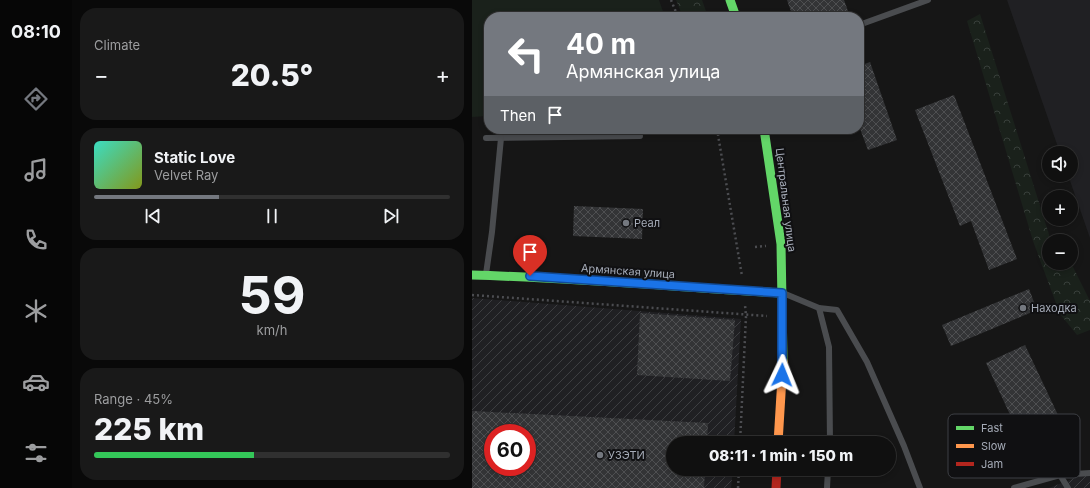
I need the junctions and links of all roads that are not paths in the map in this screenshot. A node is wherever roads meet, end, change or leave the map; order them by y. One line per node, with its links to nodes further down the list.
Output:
1 (730, 0): 3 (main road)
2 (928, 0): 4 (lane)
3 (734, 12)
4 (864, 23)
5 (765, 134): 11 (main road, Центральная улица)
6 (640, 136): 8 (lane)
7 (486, 138): 8 (lane)
8 (501, 138): 10 (lane)
9 (472, 275): 10 (main road, Армянская улица)
10 (485, 276): 11 (main road, Армянская улица)
11 (782, 293): 12 (lane); 13 (main road, Центральная улица)
12 (819, 308): 14 (lane); 23 (lane)
13 (778, 436)
14 (830, 436)
15 (1090, 473): 16 (lane)
16 (1080, 474)
17 (777, 476): 21 (main road)
18 (828, 476): 22 (lane)
19 (1049, 478): 24 (lane)
20 (1062, 478): 25 (lane)
21 (776, 488)
22 (827, 488)
23 (920, 488)
24 (1014, 488)
25 (1068, 488)

